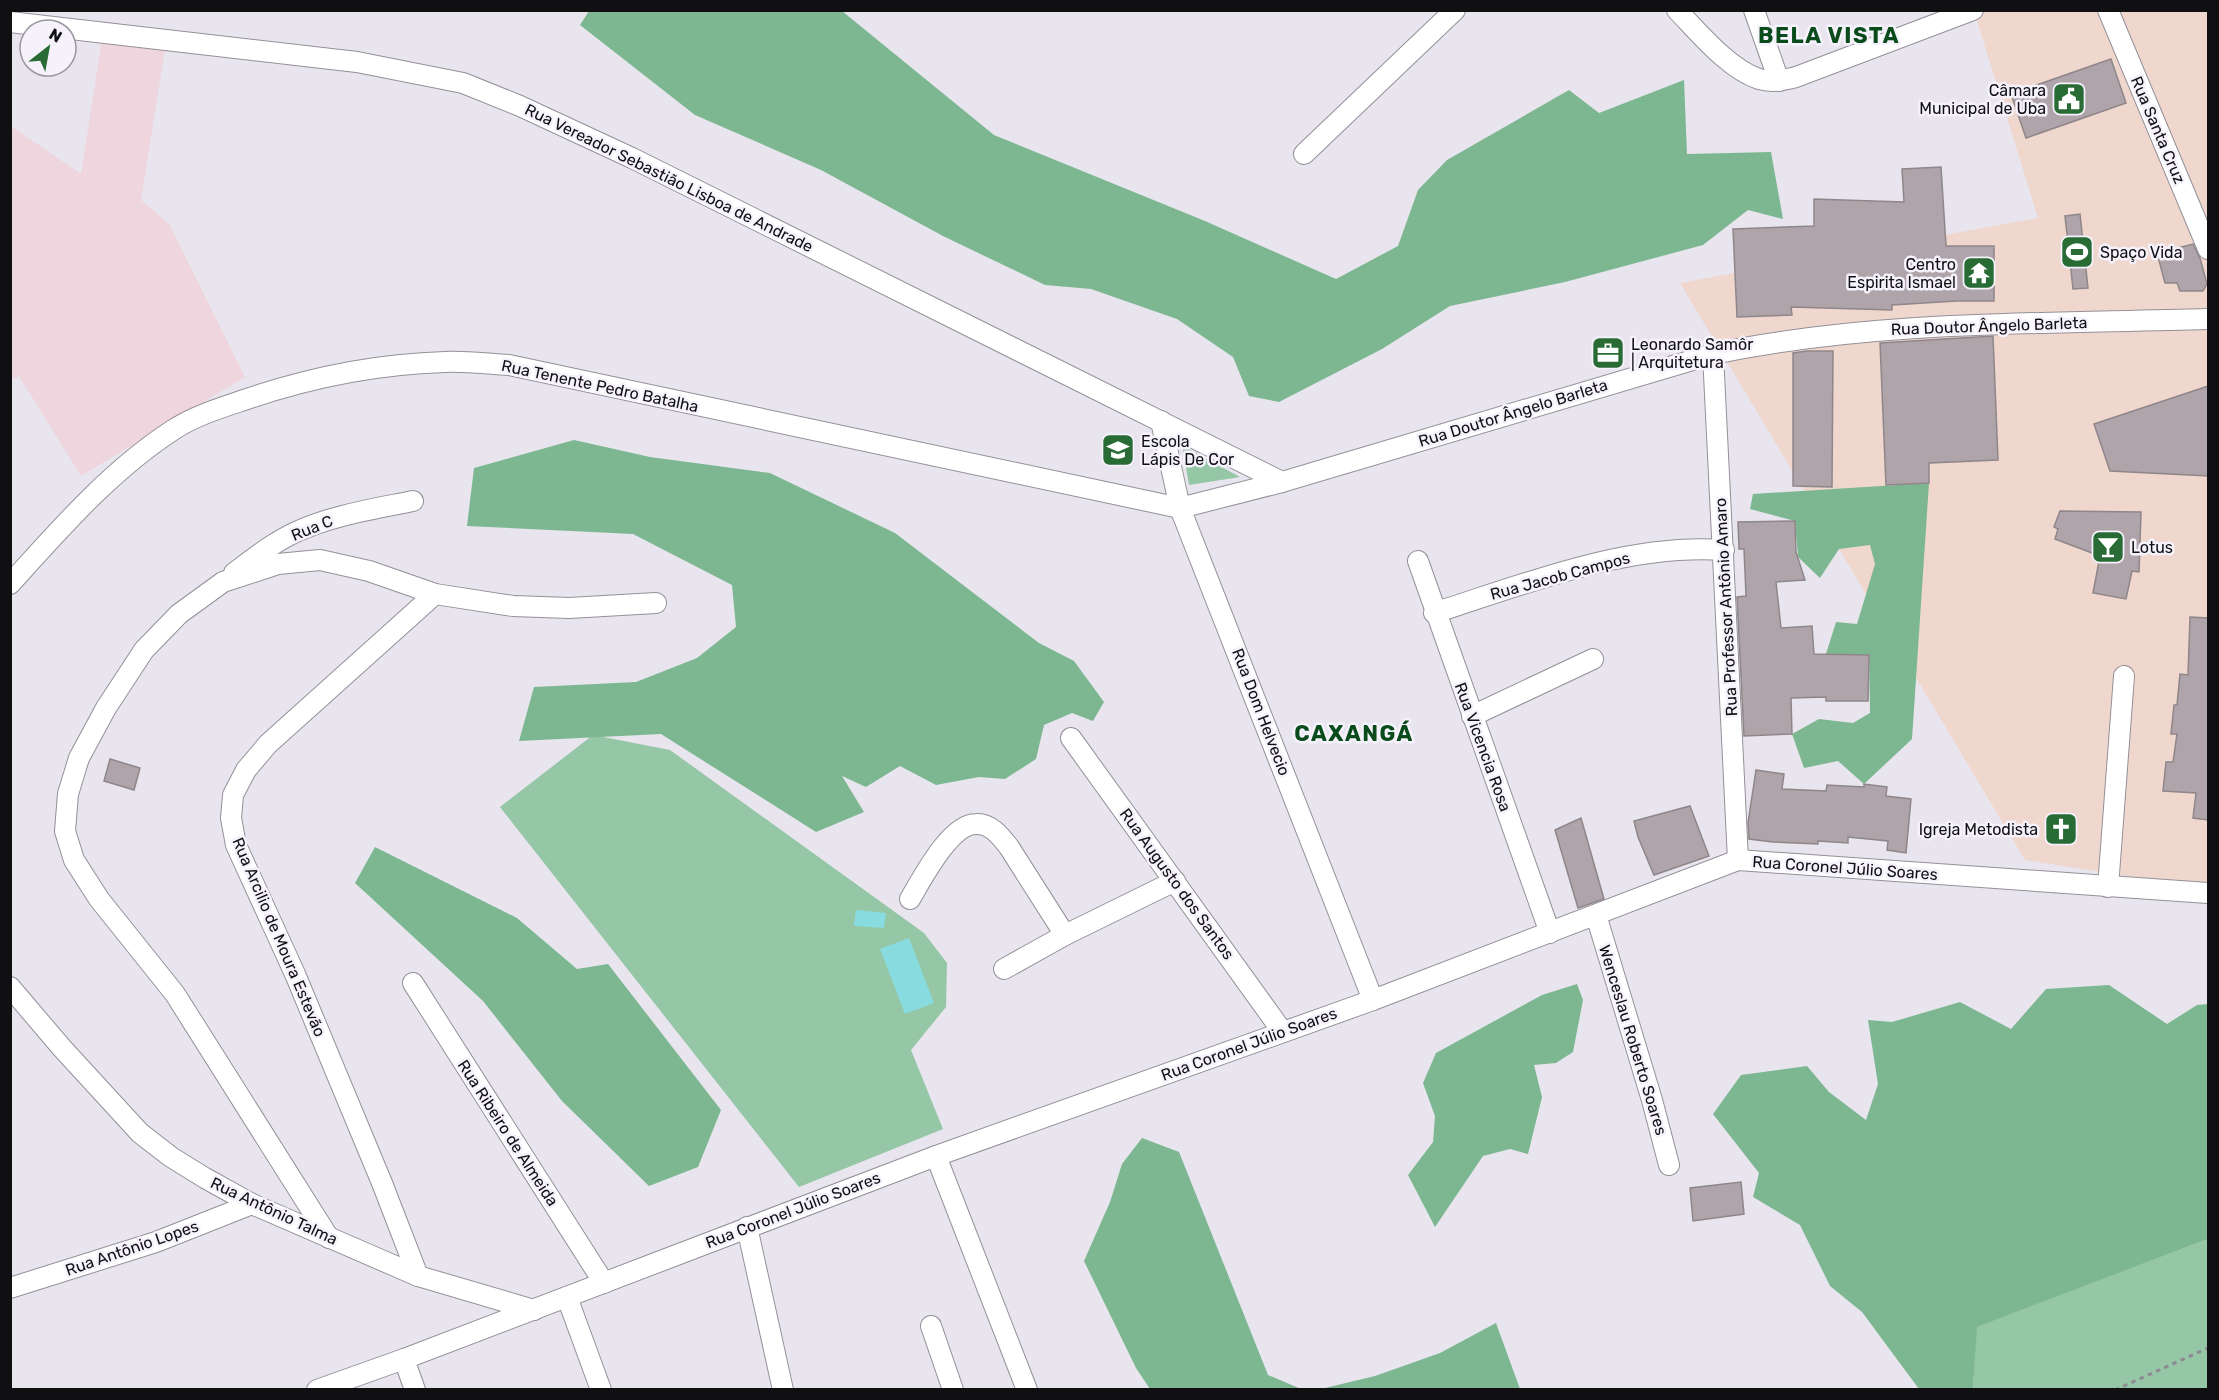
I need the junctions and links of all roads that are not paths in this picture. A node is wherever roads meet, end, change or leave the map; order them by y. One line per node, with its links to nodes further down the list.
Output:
1 (1455, 10): 9 (street)
2 (1677, 10): 8 (street)
3 (1754, 10): 8 (street)
4 (1973, 10): 6 (street)
5 (2108, 10): 10 (street, Rua Santa Cruz)
6 (1949, 15): 8 (street)
7 (10, 22): 13 (street, Rua Vereador Sebastião Lisboa de Andrade)
8 (1779, 81)
9 (1304, 154)
10 (2208, 249)
11 (2208, 319): 12 (street, Rua Doutor Ângelo Barleta)
12 (1713, 354): 14 (street, Rua Doutor Ângelo Barleta); 17 (street, Rua Professor Antônio Amaro)
13 (1161, 421): 14 (street, Rua Vereador Sebastião Lisboa de Andrade); 16 (street, Rua Dom Helvecio)
14 (1282, 482): 16 (street, Rua Doutor Ângelo Barleta)
15 (413, 501): 19 (street, Rua C)
16 (1180, 508): 20 (street, Rua Tenente Pedro Batalha); 39 (street, Rua Dom Helvecio)
17 (1724, 550): 23 (street, Rua Jacob Campos); 28 (street, Rua Professor Antônio Amaro)
18 (1418, 561): 23 (street, Rua Vicencia Rosa)
19 (223, 582): 21 (street); 45 (street, Rua C)
20 (10, 584)
21 (435, 594): 22 (street); 46 (street, Rua Arcilio de Moura Estevão)
22 (656, 603)
23 (1434, 613): 26 (street, Rua Vicencia Rosa)
24 (1593, 659): 26 (street)
25 (2124, 676): 30 (street)
26 (1472, 717): 34 (street, Rua Vicencia Rosa)
27 (1071, 738): 29 (street, Rua Augusto dos Santos)
28 (1738, 860): 30 (street, Rua Coronel Júlio Soares); 33 (street, Rua Coronel Júlio Soares)
29 (1175, 881): 35 (street); 40 (street, Rua Augusto dos Santos)
30 (2108, 887): 31 (street, Rua Coronel Júlio Soares)
31 (2208, 893)
32 (910, 899): 35 (street)
33 (1596, 915): 34 (street, Rua Coronel Júlio Soares); 42 (street, Wenceslau Roberto Soares)
34 (1550, 933): 39 (street, Rua Coronel Júlio Soares)
35 (1065, 935): 36 (street)
36 (1004, 969)
37 (413, 983): 47 (street, Rua Ribeiro de Almeida)
38 (10, 987): 43 (street, Rua Antônio Talma)
39 (1373, 1000): 40 (street, Rua Coronel Júlio Soares)
40 (1282, 1031): 41 (street, Rua Coronel Júlio Soares)
41 (936, 1156): 44 (street, Rua Coronel Júlio Soares); 58 (street)
42 (1669, 1165)
43 (252, 1204): 45 (street, Rua Antônio Talma); 48 (street, Rua Antônio Lopes)
44 (747, 1227): 47 (street, Rua Coronel Júlio Soares); 56 (street)
45 (329, 1238): 46 (street, Rua Antônio Talma)
46 (418, 1276): 50 (street, Rua Antônio Talma)
47 (604, 1283): 49 (street, Rua Coronel Júlio Soares)
48 (10, 1288)
49 (567, 1297): 50 (street, Rua Coronel Júlio Soares); 55 (street)
50 (534, 1310): 52 (street, Rua Coronel Júlio Soares)
51 (931, 1326): 57 (street)
52 (404, 1359): 53 (street, Rua Coronel Júlio Soares); 54 (street)
53 (317, 1389)
54 (415, 1389)
55 (601, 1389)
56 (783, 1389)
57 (953, 1389)
58 (1027, 1389)

